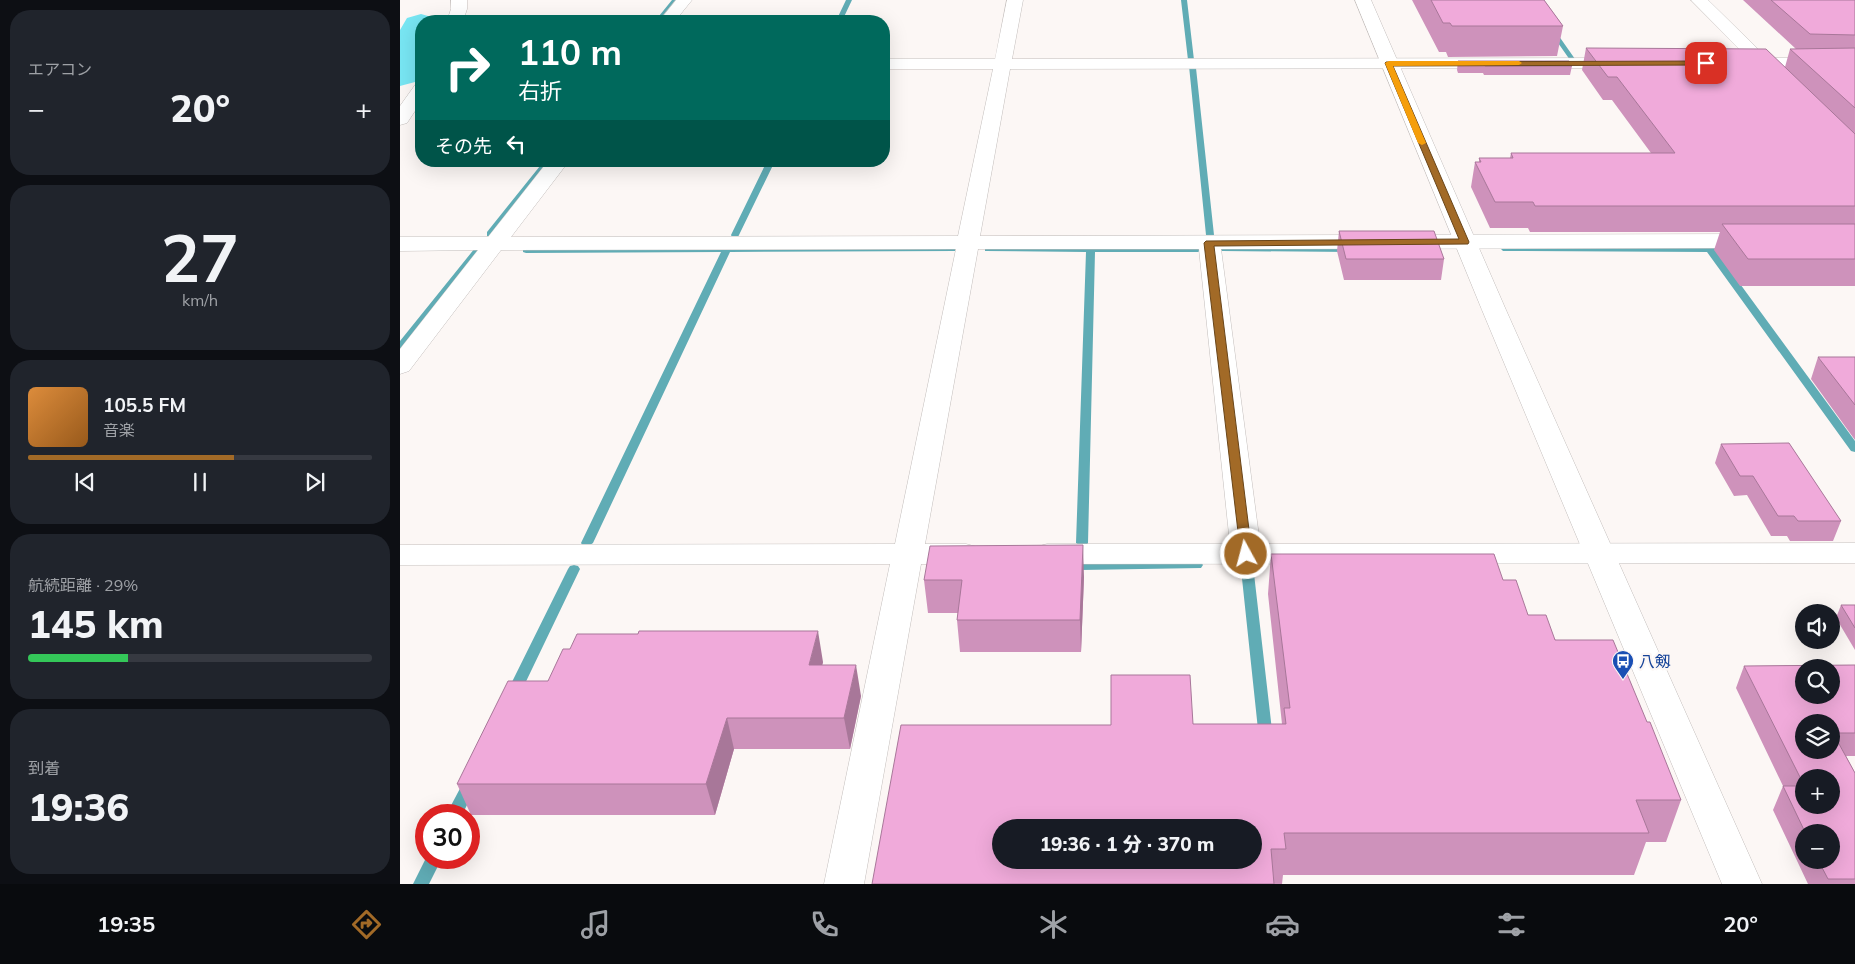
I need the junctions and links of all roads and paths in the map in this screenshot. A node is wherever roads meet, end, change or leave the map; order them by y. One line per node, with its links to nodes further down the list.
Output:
1 (459, 0): 6 (street)
2 (684, 0): 7 (street)
3 (1014, 0): 14 (street)
4 (1363, 0): 8 (street)
5 (1699, 0): 11 (street)
6 (457, 15)
7 (672, 15)
8 (1389, 63): 9 (street); 14 (street); 20 (street)
9 (1636, 63)
10 (1724, 63): 11 (street)
11 (1763, 63): 12 (street); 15 (street)
12 (1855, 63)
13 (890, 64): 14 (street)
14 (1002, 64): 24 (street)
15 (1784, 83)
16 (415, 97): 17 (street)
17 (400, 118)
18 (554, 167): 23 (street)
19 (1776, 241): 20 (street)
20 (1465, 242): 21 (street); 26 (street)
21 (1209, 243): 24 (street); 29 (street)
22 (400, 244): 23 (street)
23 (495, 244): 24 (street); 25 (street)
24 (967, 244): 28 (street)
25 (400, 366)
26 (1598, 553): 27 (street); 29 (street); 32 (street)
27 (1855, 553)
28 (908, 554): 29 (street); 30 (street); 31 (street)
29 (1246, 554)
30 (400, 555)
31 (844, 884)
32 (1742, 884)

